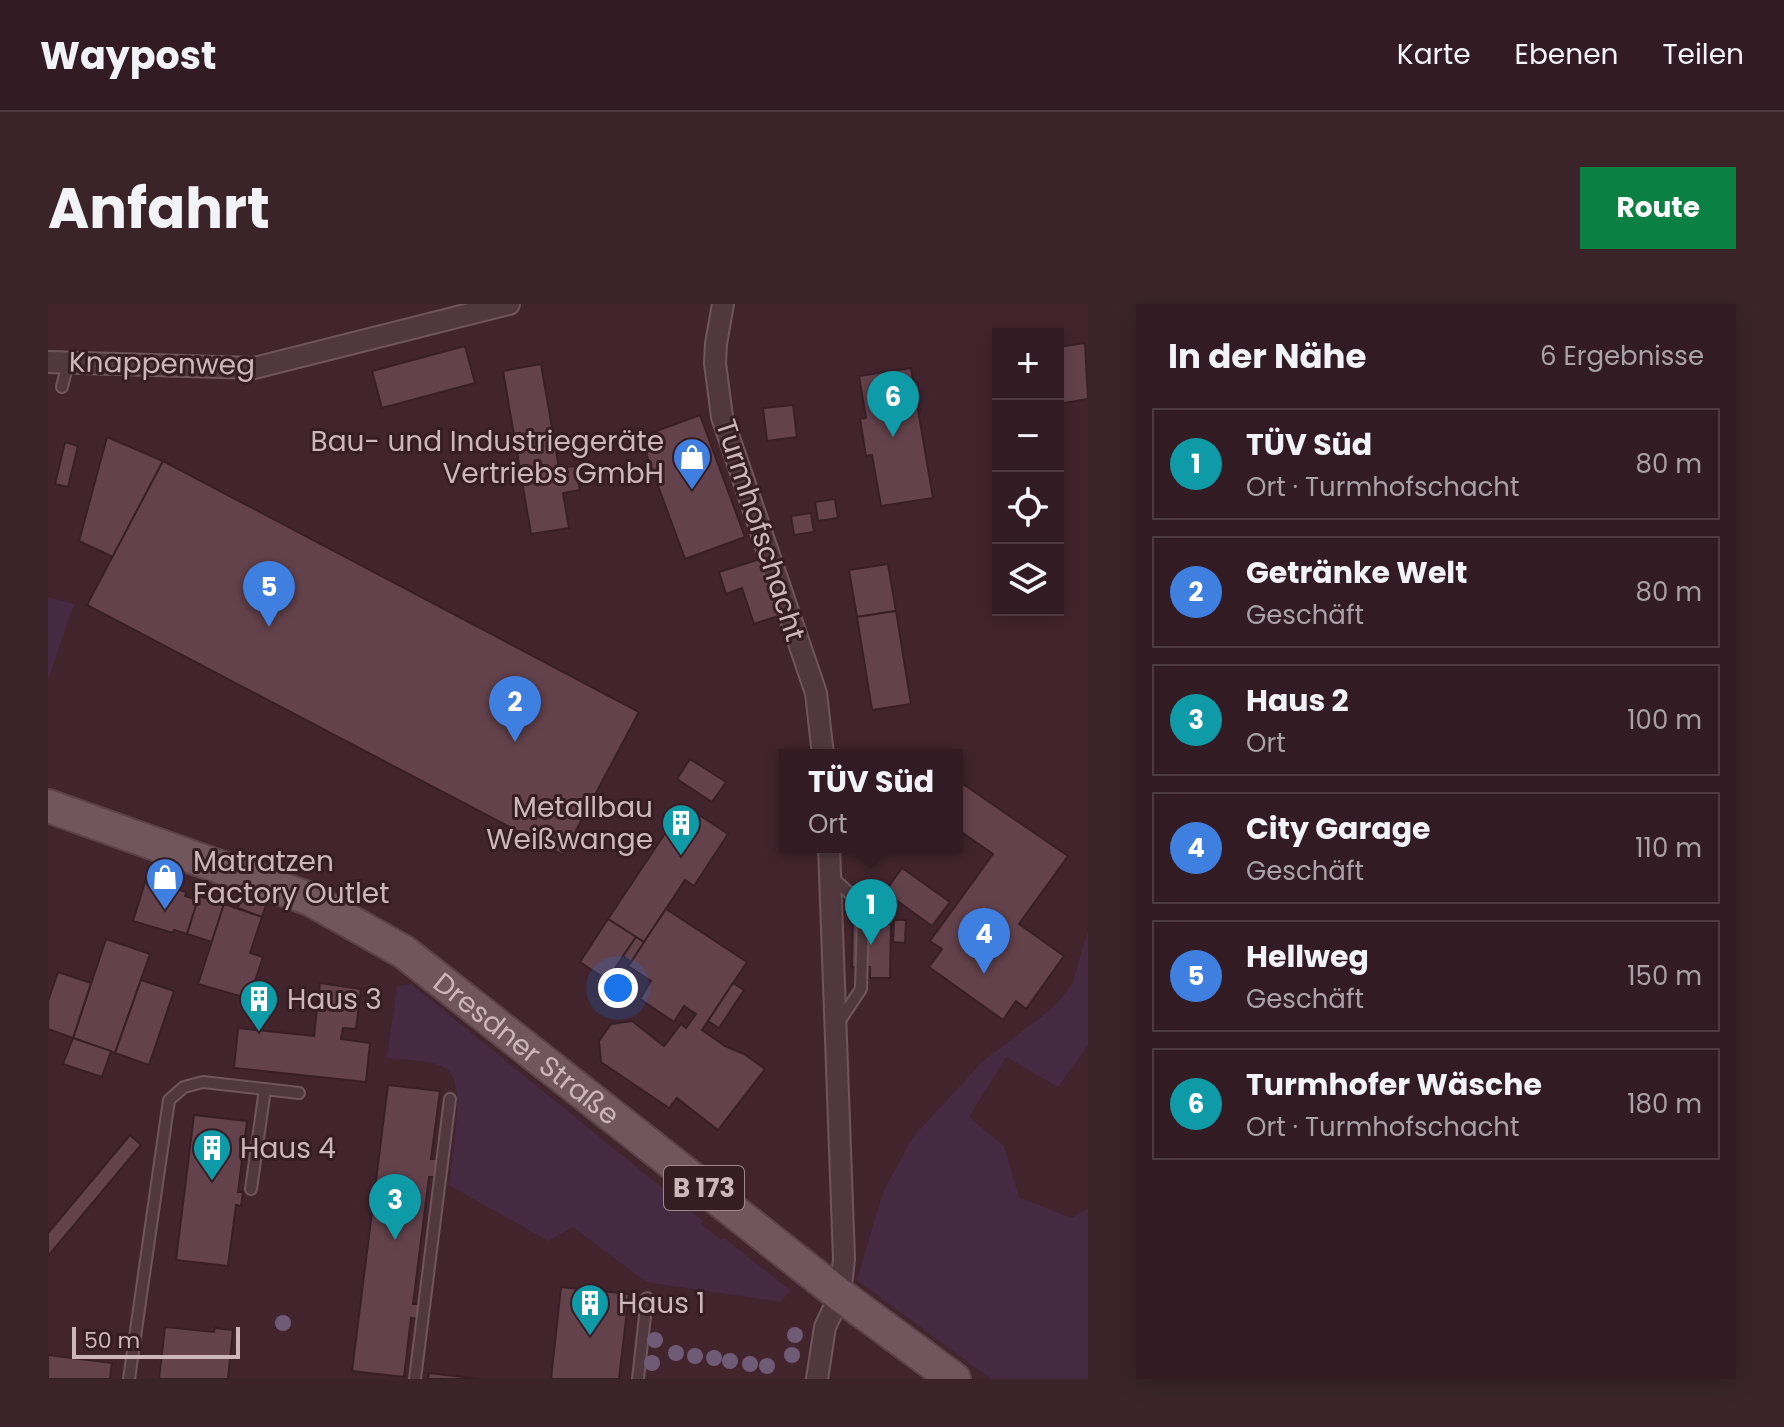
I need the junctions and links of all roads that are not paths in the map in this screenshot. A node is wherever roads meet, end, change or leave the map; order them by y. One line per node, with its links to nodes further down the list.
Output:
1 (509, 304): 3 (street, Knappenweg)
2 (721, 311): 5 (street, Turmhofschacht)
3 (58, 362): 4 (lane)
4 (62, 387)
5 (822, 749)
6 (48, 806): 14 (main road, Dresdner Straße / B 173)
7 (829, 853): 8 (street)
8 (830, 875): 9 (street); 9 (lane)
9 (836, 1026): 14 (street)
10 (265, 1089): 11 (lane); 13 (lane); 16 (lane)
11 (299, 1093)
12 (450, 1099): 17 (lane)
13 (251, 1189)
14 (840, 1295): 19 (street); 20 (main road, Dresdner Straße / B 173)
15 (647, 1298): 18 (lane)
16 (129, 1379)
17 (415, 1379)
18 (638, 1379)
19 (817, 1379)
20 (954, 1379)

